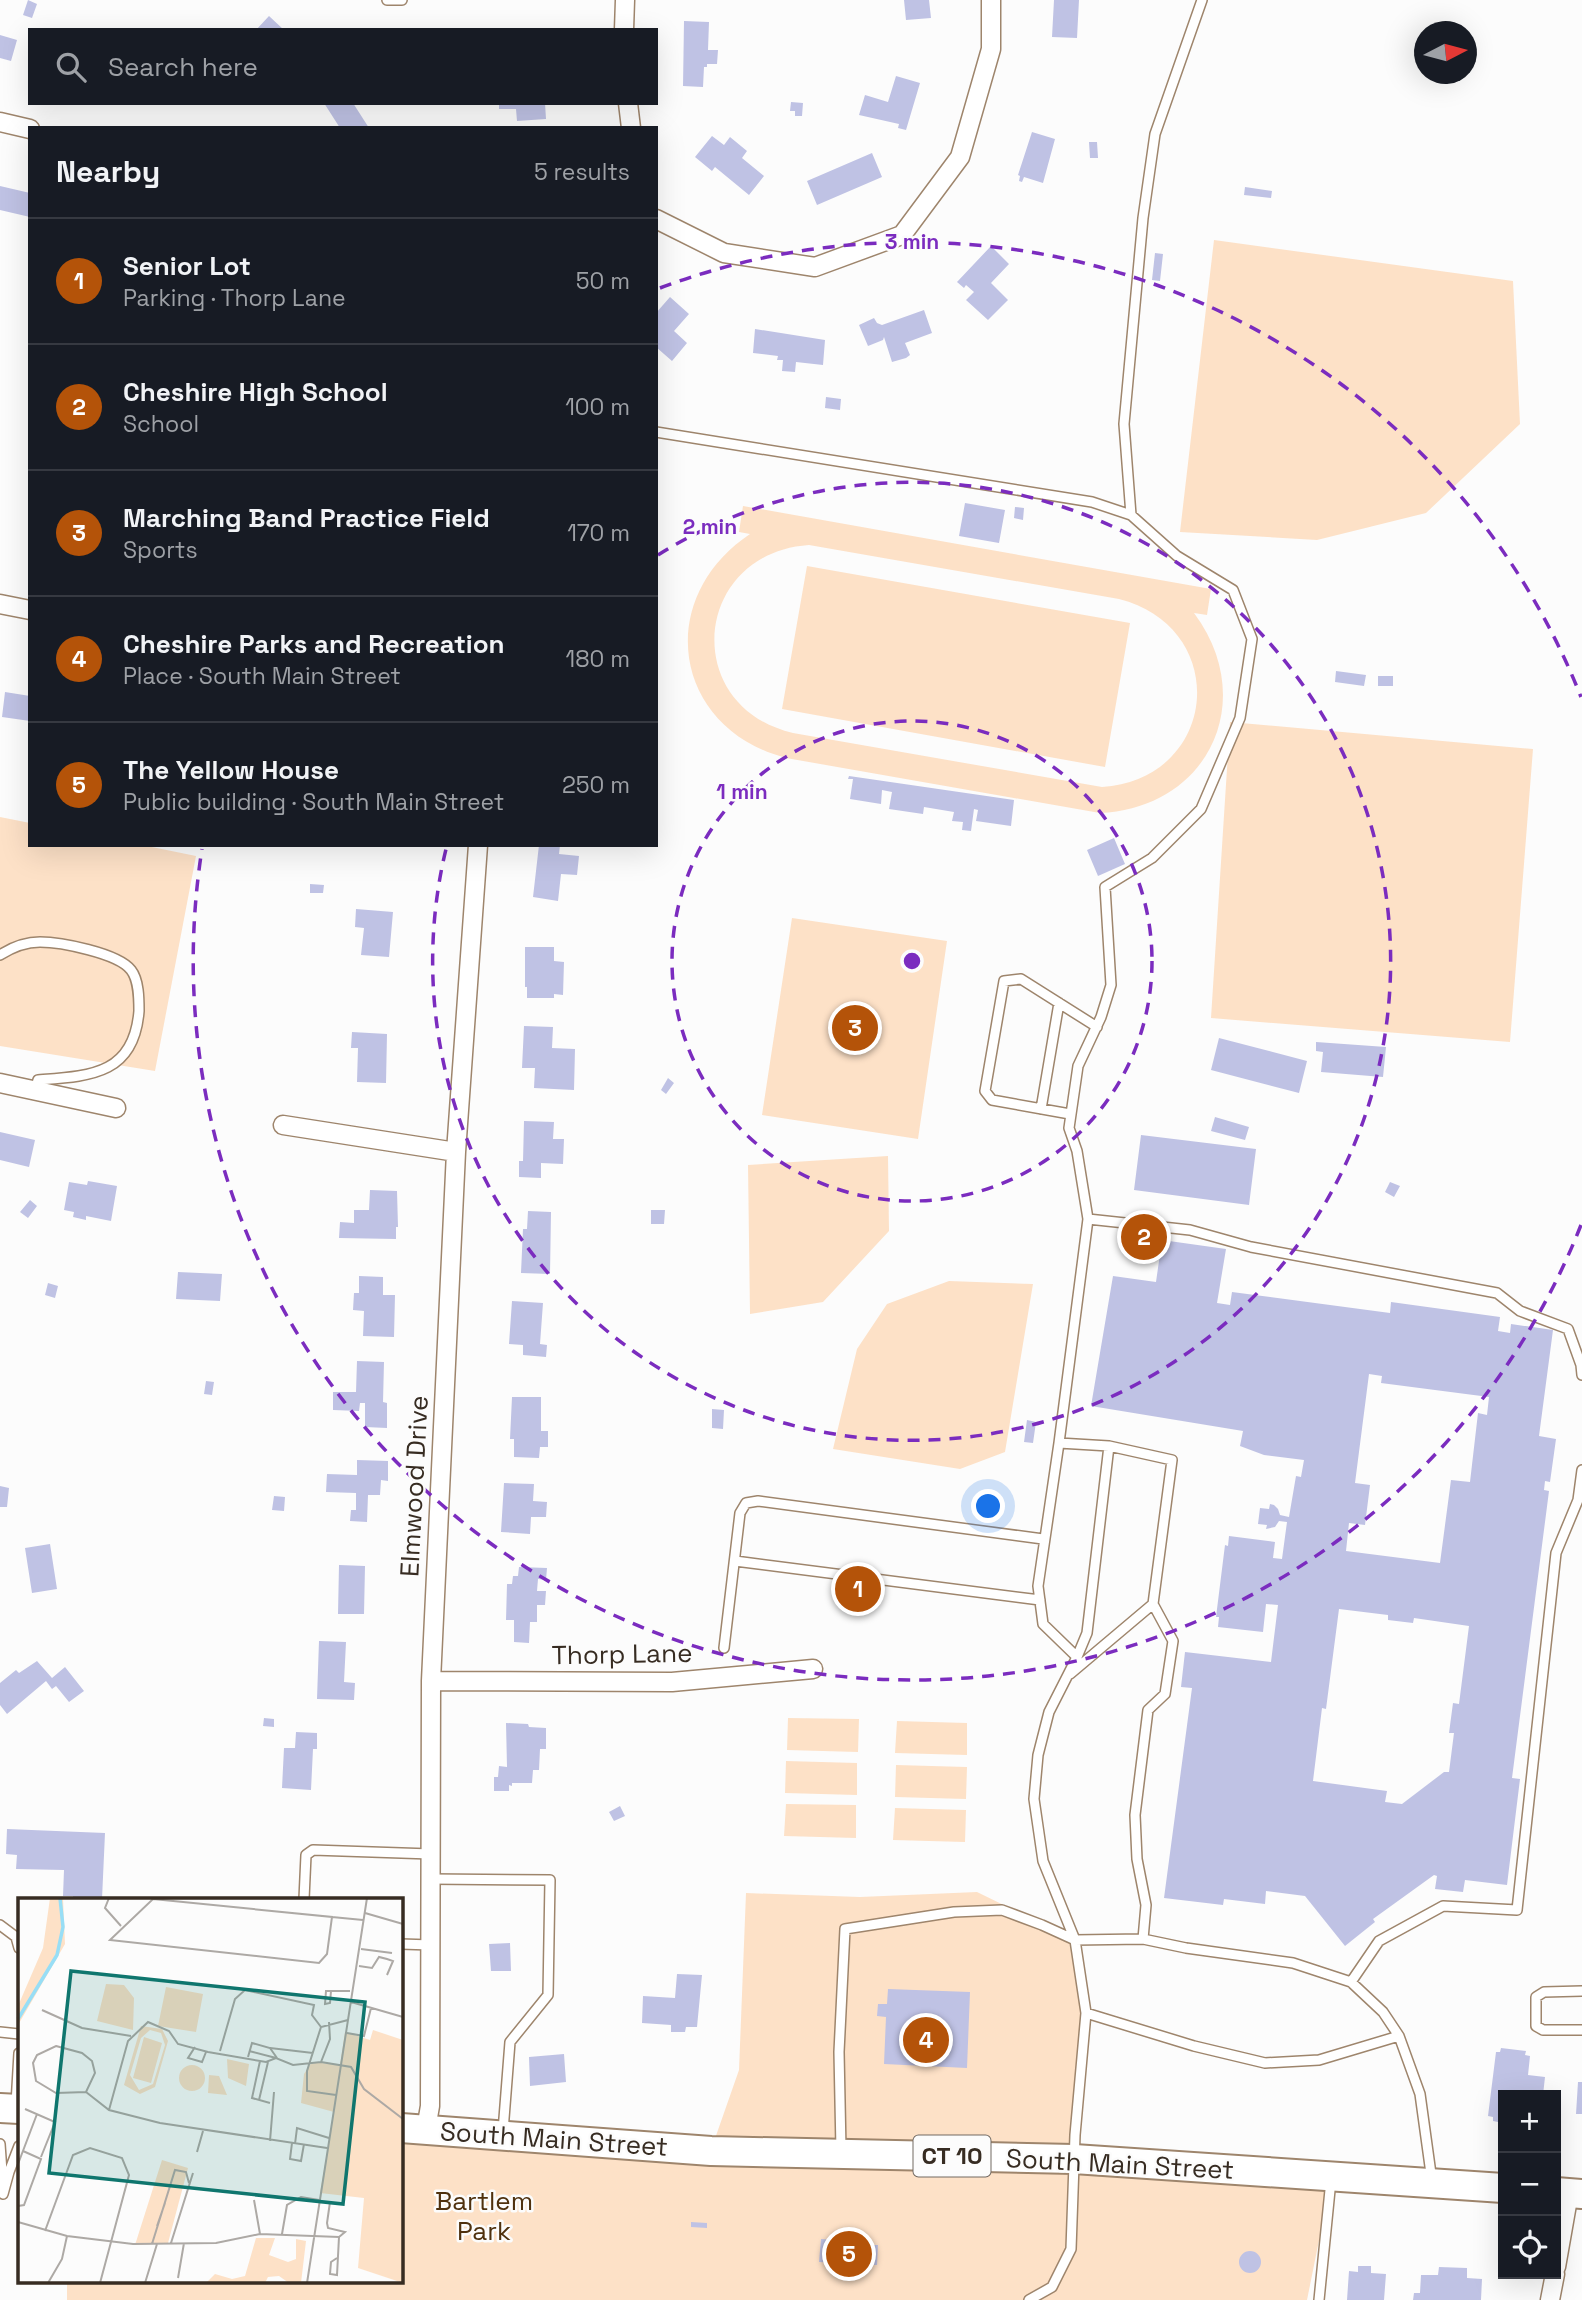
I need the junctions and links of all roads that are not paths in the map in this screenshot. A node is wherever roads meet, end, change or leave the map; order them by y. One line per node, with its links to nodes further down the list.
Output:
1 (387, 0): 2 (lane)
2 (402, 0)
3 (625, 0): 6 (street)
4 (991, 0): 11 (street)
5 (1202, 0): 13 (lane)
6 (624, 28)
7 (628, 105): 9 (street)
8 (0, 122): 10 (street)
9 (631, 126)
10 (28, 129)
11 (658, 220)
12 (658, 432): 13 (lane)
13 (1131, 516): 19 (lane)
14 (0, 604): 15 (street)
15 (28, 610)
16 (478, 847): 26 (street, Elmwood Drive)
17 (0, 955): 21 (lane)
18 (1059, 1003): 19 (lane); 23 (lane); 23 (lane)
19 (1097, 1027): 24 (lane)
20 (0, 1083): 21 (street)
21 (35, 1090): 22 (street)
22 (116, 1108)
23 (1041, 1109): 24 (lane)
24 (1070, 1114): 27 (lane)
25 (283, 1125): 26 (street)
26 (456, 1152): 40 (street, Elmwood Drive)
27 (1088, 1219): 28 (lane); 29 (lane)
28 (1582, 1375)
29 (1059, 1443): 30 (lane); 32 (lane)
30 (1109, 1446): 35 (lane); 37 (lane)
31 (1582, 1470): 50 (lane)
32 (1043, 1539): 33 (lane); 34 (lane)
33 (734, 1560): 34 (lane); 36 (lane)
34 (1040, 1600): 37 (lane)
35 (1153, 1604): 39 (lane); 45 (lane)
36 (724, 1648)
37 (1077, 1657): 39 (lane)
38 (813, 1668): 40 (street, Thorp Lane)
39 (1066, 1678): 46 (lane)
40 (431, 1681): 41 (street, Elmwood Drive)
41 (431, 1854): 42 (street, Elmwood Drive); 43 (lane)
42 (431, 1879): 49 (street, Elmwood Drive); 60 (lane)
43 (304, 1898)
44 (0, 1925): 47 (lane)
45 (1143, 1939): 46 (lane); 50 (lane)
46 (1075, 1940): 52 (lane); 63 (lane)
47 (18, 1944)
48 (402, 1944): 49 (lane)
49 (431, 1945): 59 (street, Elmwood Drive)
50 (1351, 1982): 56 (lane)
51 (1582, 1991): 53 (lane)
52 (1086, 2013): 56 (lane); 64 (lane)
53 (1582, 2030)
54 (0, 2032): 55 (lane)
55 (18, 2034)
56 (1399, 2036): 66 (lane)
57 (18, 2061): 58 (lane)
58 (12, 2109)
59 (413, 2129): 60 (highway, South Main Street / CT 10)
60 (503, 2135): 63 (highway, South Main Street / CT 10)
61 (0, 2144): 69 (lane)
62 (18, 2149): 69 (lane)
63 (841, 2154): 64 (highway, South Main Street / CT 10)
64 (1074, 2159): 65 (highway, South Main Street / CT 10); 72 (lane)
65 (1332, 2176): 66 (highway, South Main Street / CT 10); 73 (lane)
66 (1432, 2182): 67 (highway, South Main Street / CT 10)
67 (1498, 2188)
68 (1569, 2193): 70 (street)
69 (2, 2194)
70 (1561, 2239)
71 (1554, 2279): 74 (street)
72 (1029, 2300)
73 (1319, 2300)
74 (1550, 2300)

